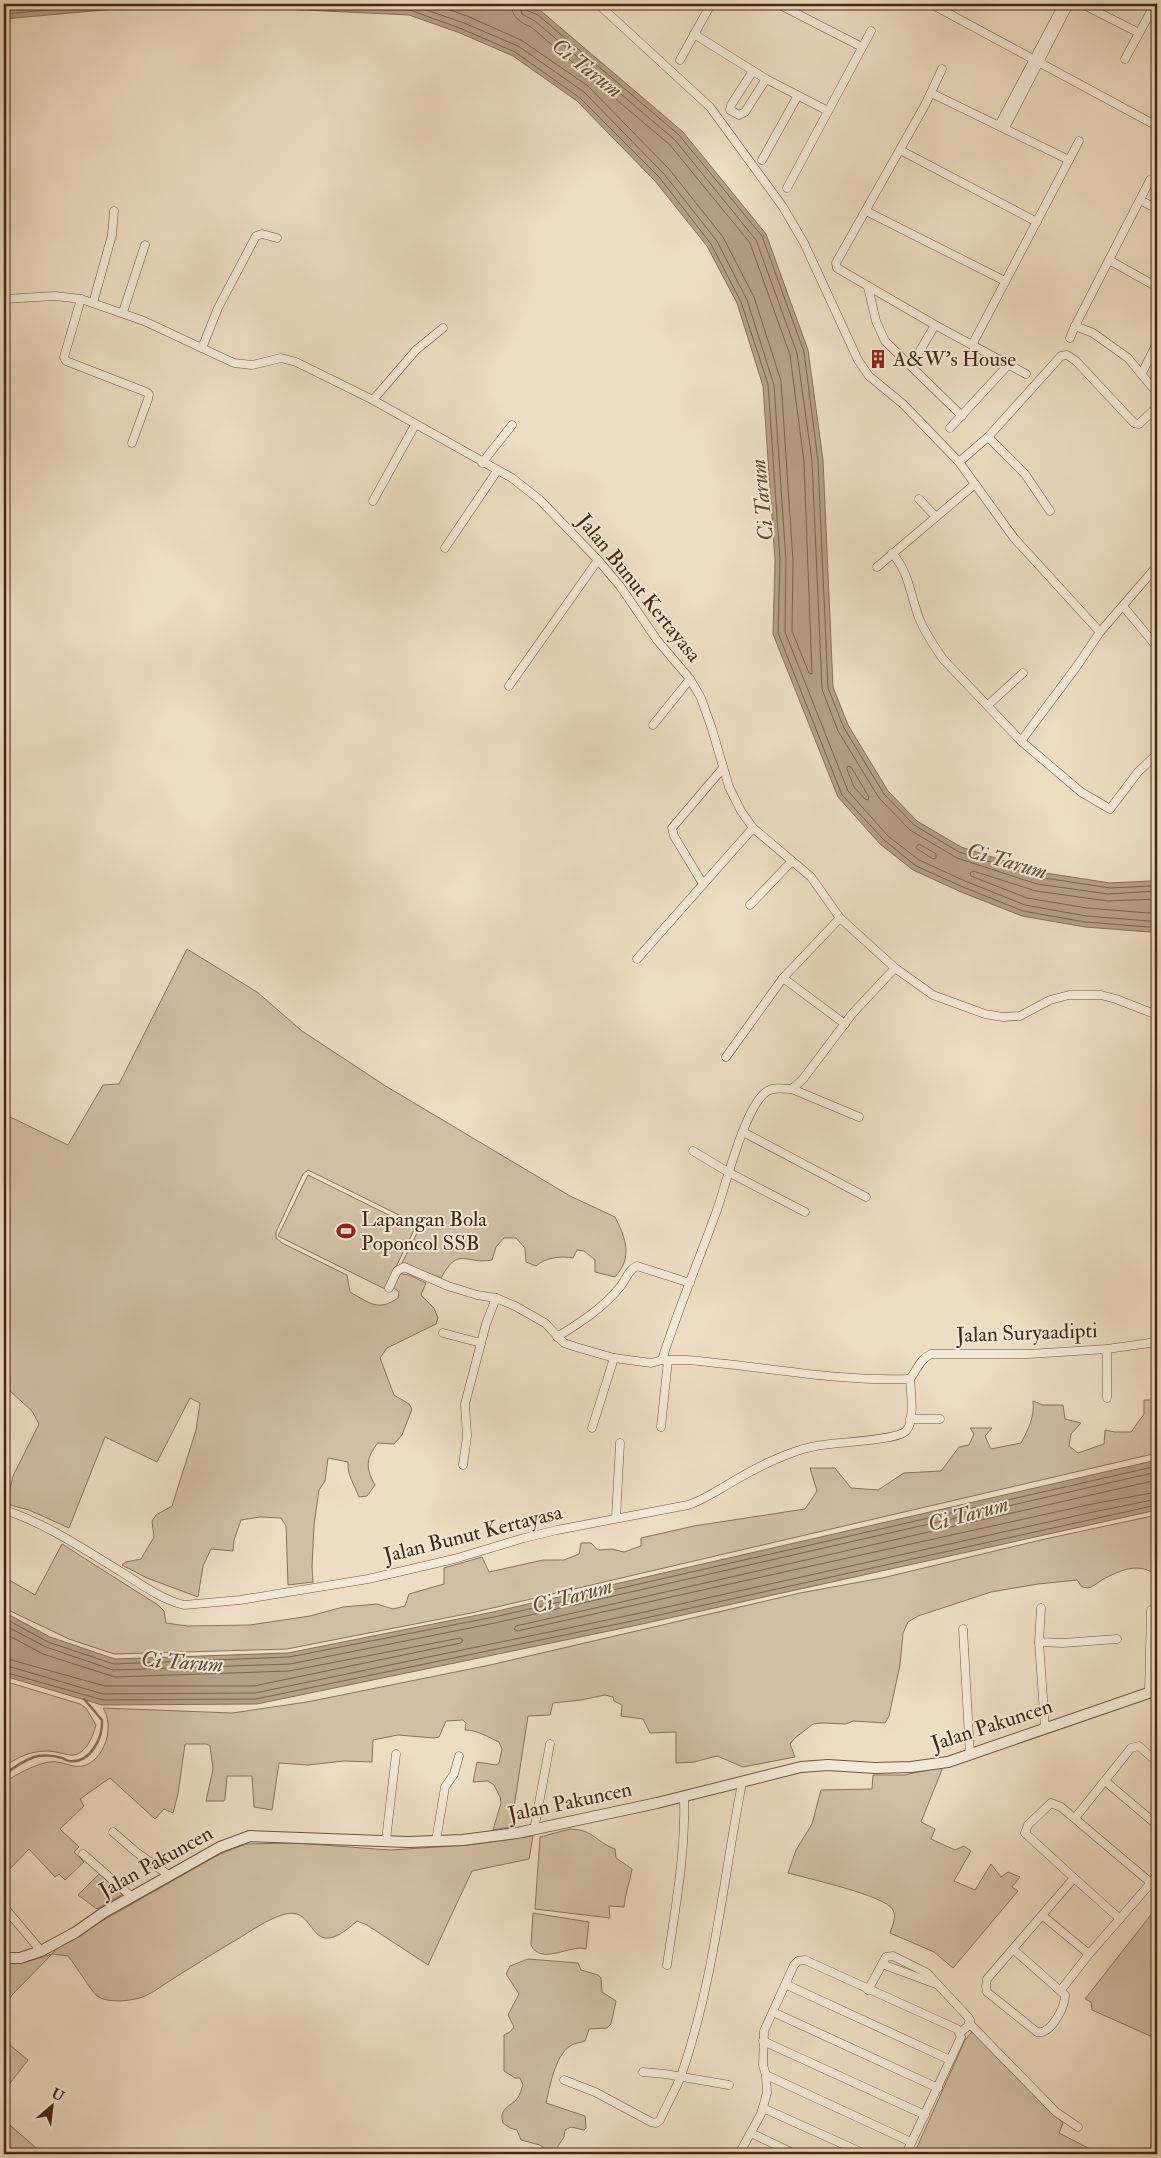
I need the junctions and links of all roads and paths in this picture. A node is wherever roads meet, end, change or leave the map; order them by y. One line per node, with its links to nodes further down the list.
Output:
1 (598, 4): 69 (street)
2 (710, 4): 13 (street)
3 (778, 4): 10 (street)
4 (800, 4): 10 (street)
5 (931, 4): 17 (street)
6 (1063, 4): 17 (street)
7 (1069, 4): 17 (street)
8 (1082, 4): 12 (street)
9 (1155, 4): 12 (street)
10 (791, 8): 14 (street)
11 (871, 31): 14 (street)
12 (1139, 33): 15 (street)
13 (694, 34): 16 (street); 19 (street)
14 (862, 47): 23 (street)
15 (1125, 59)
16 (680, 60)
17 (1036, 61): 24 (street); 25 (street)
18 (942, 69): 21 (street)
19 (753, 71): 20 (street); 20 (street)
20 (766, 79): 22 (street)
21 (931, 93): 24 (street); 27 (street)
22 (797, 97): 23 (street); 28 (street)
23 (828, 112): 31 (street)
24 (1002, 126): 29 (street)
25 (1157, 126)
26 (1079, 141): 29 (street)
27 (900, 150): 34 (street); 36 (street)
28 (762, 160)
29 (1069, 160): 36 (street)
30 (1150, 180): 32 (street)
31 (787, 188)
32 (1140, 200): 33 (street); 41 (street)
33 (1157, 209)
34 (866, 210): 42 (street); 43 (street)
35 (114, 211): 47 (street)
36 (1037, 222): 42 (street)
37 (4, 237): 40 (street)
38 (277, 238): 55 (street)
39 (144, 245): 48 (street)
40 (4, 248)
41 (1109, 260): 44 (street); 50 (street)
42 (1005, 281): 54 (street)
43 (868, 287): 49 (street); 57 (street)
44 (1157, 288)
45 (4, 299): 46 (street, Jalan Bunut Kertayasa)
46 (81, 299): 47 (street, Jalan Bunut Kertayasa); 68 (street)
47 (93, 303): 48 (street, Jalan Bunut Kertayasa)
48 (123, 312): 55 (street, Jalan Bunut Kertayasa)
49 (935, 325): 54 (street); 57 (street)
50 (1076, 326): 52 (street); 58 (street)
51 (444, 328): 61 (street)
52 (1070, 338)
53 (1157, 342): 58 (street)
54 (972, 345): 56 (street)
55 (202, 348): 61 (street, Jalan Bunut Kertayasa)
56 (1009, 364): 59 (street); 63 (street)
57 (911, 366): 63 (street)
58 (1142, 372): 60 (street)
59 (1026, 374)
60 (1157, 393)
61 (373, 400): 64 (street, Jalan Bunut Kertayasa)
62 (1157, 407): 67 (street)
63 (962, 416): 66 (street)
64 (415, 425): 70 (street, Jalan Bunut Kertayasa); 74 (street)
65 (512, 425): 70 (street)
66 (950, 428)
67 (988, 437): 69 (street); 75 (street)
68 (132, 443)
69 (959, 462): 72 (street)
70 (482, 463): 71 (street, Jalan Bunut Kertayasa)
71 (497, 471): 77 (street); 79 (street, Jalan Bunut Kertayasa)
72 (975, 484): 76 (street); 83 (street)
73 (919, 499): 76 (street)
74 (373, 501)
75 (1050, 510)
76 (936, 517): 78 (street)
77 (445, 548)
78 (892, 553): 81 (street); 88 (street)
79 (598, 560): 86 (street, Jalan Bunut Kertayasa); 87 (street)
80 (1157, 566): 82 (street)
81 (877, 567)
82 (1123, 606): 83 (street); 84 (street)
83 (1100, 632): 90 (street)
84 (1157, 647)
85 (1023, 673): 88 (street)
86 (690, 679): 89 (street); 92 (street, Jalan Bunut Kertayasa)
87 (509, 686)
88 (988, 705): 90 (street)
89 (653, 725)
90 (1021, 741): 91 (street)
91 (1157, 754)
92 (723, 768): 93 (street, Jalan Bunut Kertayasa); 95 (street)
93 (753, 828): 94 (street, Jalan Bunut Kertayasa); 95 (street)
94 (792, 861): 96 (street); 97 (street, Jalan Bunut Kertayasa)
95 (703, 884): 98 (street)
96 (750, 905)
97 (840, 918): 99 (street, Jalan Bunut Kertayasa); 100 (street)
98 (637, 959)
99 (895, 968): 101 (street, Jalan Bunut Kertayasa); 102 (street)
100 (783, 978): 102 (street); 103 (street)
101 (1157, 1014)
102 (845, 1024): 104 (street)
103 (726, 1057)
104 (792, 1089): 105 (street); 106 (street)
105 (859, 1117)
106 (743, 1132): 108 (street); 109 (street)
107 (693, 1151): 108 (street)
108 (728, 1172): 110 (street); 111 (street)
109 (866, 1197)
110 (805, 1212)
111 (690, 1283): 115 (street); 120 (street)
112 (388, 1288): 113 (street)
113 (496, 1298): 115 (street); 117 (street)
114 (443, 1333): 117 (street)
115 (557, 1337): 119 (street)
116 (1157, 1342): 118 (street, Jalan Suryaadipti)
117 (481, 1343): 128 (street)
118 (1107, 1349): 121 (street, Jalan Suryaadipti); 122 (street)
119 (614, 1358): 120 (street); 126 (street)
120 (665, 1360): 121 (street); 125 (street)
121 (910, 1379): 124 (street)
122 (1107, 1398)
123 (940, 1418): 124 (street)
124 (910, 1419): 130 (street, Jalan Bunut Kertayasa)
125 (661, 1427)
126 (592, 1428)
127 (620, 1443): 130 (street)
128 (463, 1465)
129 (4, 1510): 130 (street, Jalan Bunut Kertayasa)
130 (616, 1518)
131 (1041, 1608): 135 (street)
132 (1151, 1610): 136 (street)
133 (963, 1629): 140 (street)
134 (1117, 1639): 135 (street)
135 (1039, 1642): 137 (street)
136 (1153, 1692): 137 (street, Jalan Pakuncen)
137 (1045, 1728): 140 (street, Jalan Pakuncen)
138 (550, 1744): 148 (street)
139 (396, 1754): 150 (street)
140 (970, 1755): 144 (street, Jalan Pakuncen)
141 (459, 1756): 151 (street)
142 (1157, 1762): 143 (street)
143 (1105, 1781): 146 (street); 147 (street)
144 (742, 1783): 145 (street, Jalan Pakuncen); 175 (street)
145 (684, 1796): 148 (street, Jalan Pakuncen); 164 (street)
146 (1074, 1818): 154 (street); 155 (street)
147 (1157, 1825)
148 (534, 1830): 151 (street, Jalan Pakuncen)
149 (114, 1832): 153 (street)
150 (386, 1840): 151 (street, Jalan Pakuncen); 153 (street, Jalan Pakuncen)
151 (436, 1841)
152 (83, 1854): 156 (street)
153 (170, 1876): 156 (street, Jalan Pakuncen)
154 (1074, 1878): 158 (street); 159 (street)
155 (1156, 1880): 159 (street)
156 (132, 1897): 161 (street, Jalan Pakuncen)
157 (4, 1907): 161 (street)
158 (1043, 1916): 160 (street); 162 (street)
159 (1120, 1919): 162 (street)
160 (1014, 1950): 167 (street); 167 (street)
161 (40, 1951): 163 (street, Jalan Pakuncen)
162 (1089, 1954): 167 (street)
163 (4, 1958)
164 (667, 1964)
165 (787, 1985): 166 (street); 168 (street); 172 (street)
166 (868, 1990): 169 (street); 170 (street)
167 (1061, 1990)
168 (773, 2012): 171 (street); 178 (street)
169 (970, 2023): 170 (street); 181 (street)
170 (961, 2032): 172 (street)
171 (763, 2041): 174 (street); 180 (street)
172 (950, 2060): 178 (street)
173 (643, 2072): 175 (street)
174 (766, 2075): 179 (street); 183 (street)
175 (680, 2077): 176 (street); 177 (street)
176 (564, 2080)
177 (729, 2085)
178 (938, 2088): 180 (street)
179 (763, 2108): 182 (street); 186 (street)
180 (925, 2115): 183 (street)
181 (1078, 2127)
182 (751, 2133): 184 (street); 185 (street)
183 (911, 2142): 187 (street)
184 (740, 2154)
185 (795, 2154)
186 (865, 2154)
187 (906, 2154)

